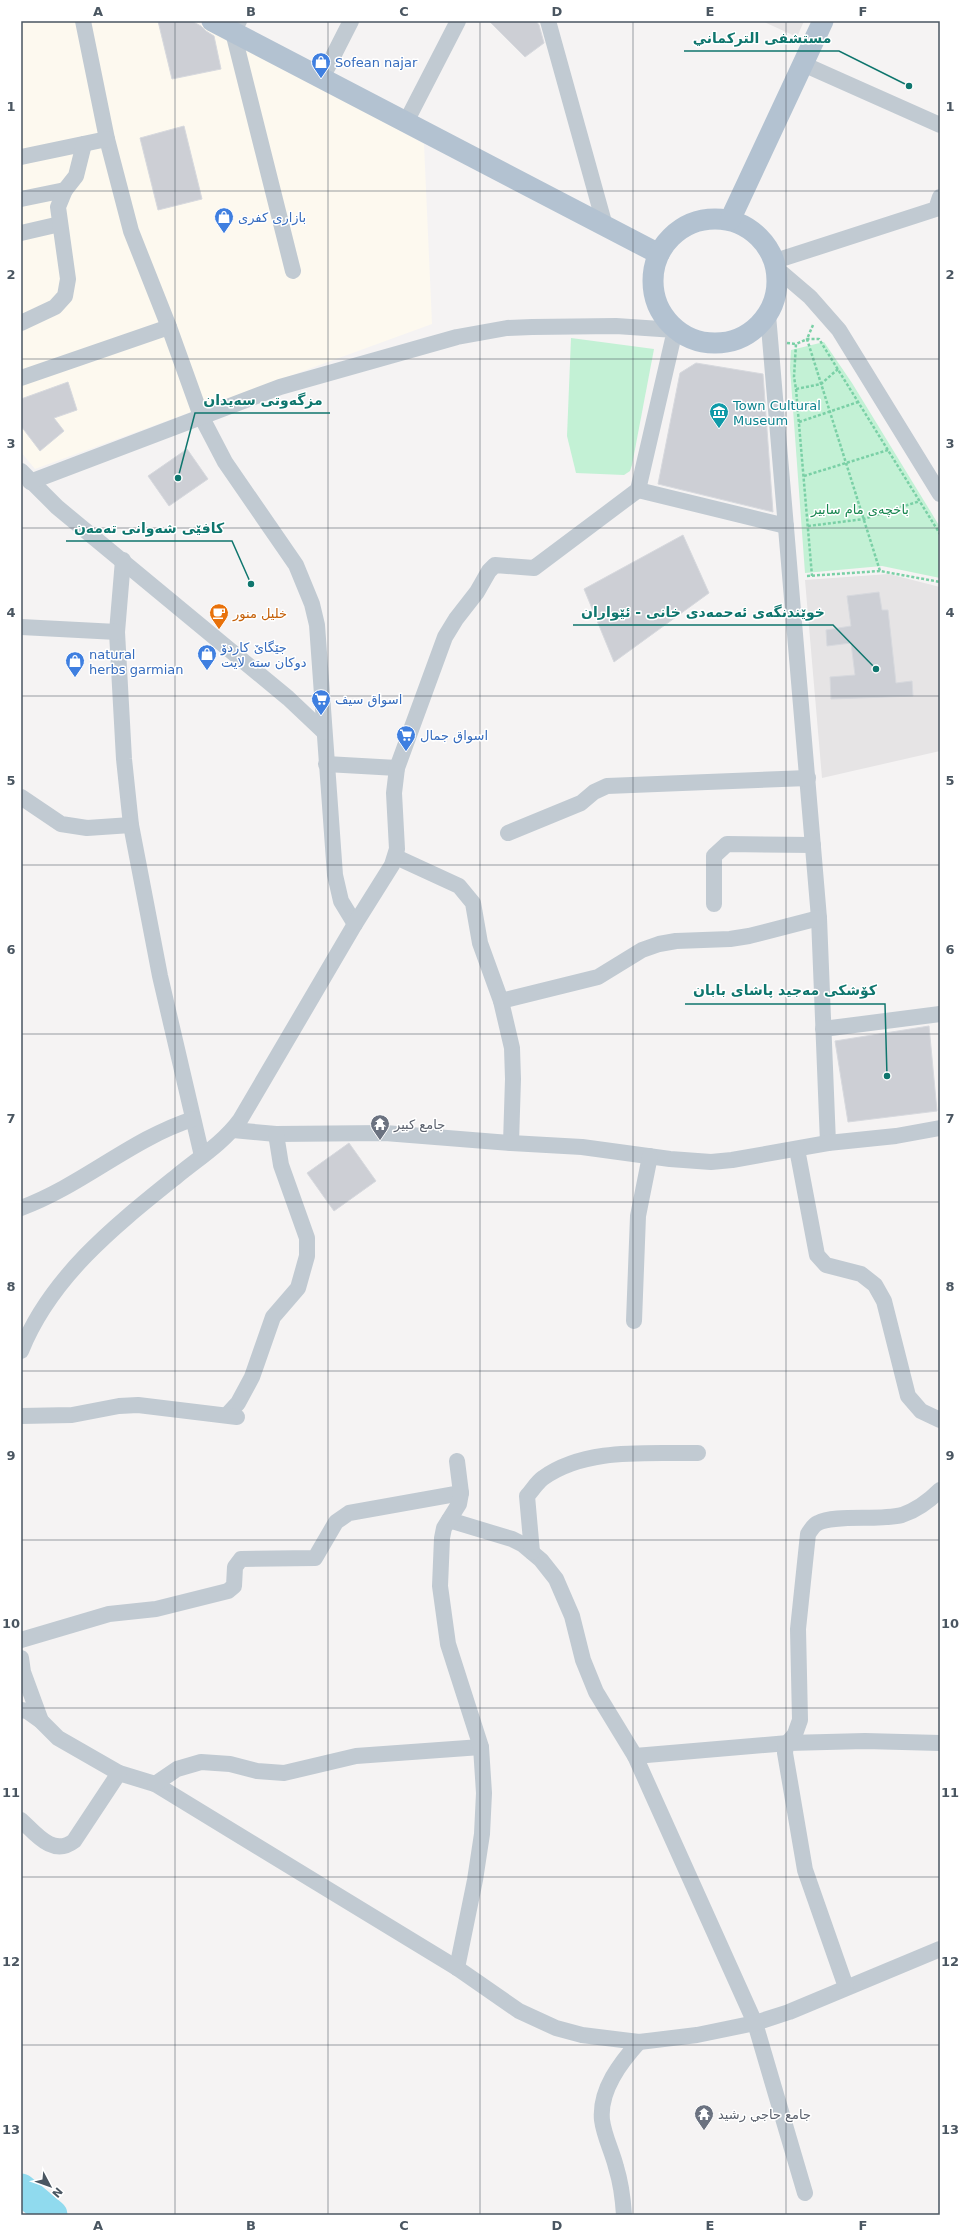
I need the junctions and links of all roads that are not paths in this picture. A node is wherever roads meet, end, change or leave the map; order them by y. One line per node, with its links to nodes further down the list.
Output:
1 (82, 21): 12 (street)
2 (212, 21): 7 (main road)
3 (351, 21): 9 (street)
4 (458, 21): 10 (street)
5 (548, 21): 20 (street)
6 (823, 21): 8 (main road)
7 (236, 27): 9 (main road); 24 (street)
8 (803, 64): 11 (street); 18 (main road)
9 (322, 78): 10 (main road)
10 (406, 122): 20 (main road)
11 (940, 125)
12 (107, 139): 13 (street); 27 (street)
13 (84, 144): 14 (street); 15 (street)
14 (21, 157)
15 (65, 190): 17 (street); 19 (street)
16 (940, 197): 23 (street)
17 (21, 199)
18 (730, 220): 22 (main road); 23 (main road)
19 (60, 224): 21 (street); 26 (street)
20 (605, 226): 22 (main road)
21 (21, 233)
22 (659, 254): 28 (main road)
23 (775, 265): 25 (main road); 33 (street)
24 (293, 270)
25 (768, 315): 28 (main road); 34 (street)
26 (21, 323)
27 (169, 327): 29 (street); 30 (street)
28 (675, 330): 30 (street); 32 (street)
29 (21, 378)
30 (201, 416): 31 (street); 38 (street)
31 (26, 476): 35 (street)
32 (638, 490): 34 (street); 40 (street)
33 (940, 494)
34 (786, 526): 41 (street)
35 (123, 560): 37 (street); 38 (street)
36 (21, 627): 37 (street)
37 (117, 632): 43 (street)
38 (324, 732): 39 (street)
39 (326, 764): 40 (street); 49 (street)
40 (397, 768): 46 (street)
41 (808, 778): 44 (street); 45 (street)
42 (21, 797): 43 (street)
43 (131, 825): 53 (street)
44 (508, 833)
45 (813, 845): 47 (street); 48 (street)
46 (396, 856): 49 (street); 50 (street)
47 (714, 904)
48 (819, 918): 50 (street); 52 (street)
49 (355, 924): 55 (street)
50 (501, 1001): 58 (street)
51 (940, 1014): 52 (street)
52 (823, 1029): 57 (street)
53 (193, 1119): 60 (street); 62 (street)
54 (940, 1128): 57 (street)
55 (233, 1130): 56 (street); 60 (street)
56 (276, 1134): 58 (street); 65 (street)
57 (828, 1142): 59 (street)
58 (511, 1143): 61 (street)
59 (797, 1149): 61 (street); 66 (street)
60 (202, 1156): 64 (street)
61 (650, 1156): 63 (street)
62 (21, 1208)
63 (634, 1321)
64 (21, 1351)
65 (21, 1416)
66 (940, 1420)
67 (698, 1453): 72 (street)
68 (457, 1461): 70 (street)
69 (940, 1490): 77 (street)
70 (460, 1493): 71 (street); 73 (street)
71 (449, 1520): 72 (street); 79 (street)
72 (532, 1552): 80 (street)
73 (21, 1640)
74 (21, 1658): 76 (street)
75 (21, 1710): 76 (street)
76 (41, 1721): 81 (street)
77 (788, 1742): 78 (street); 80 (street); 86 (street)
78 (940, 1743)
79 (481, 1747): 82 (street); 85 (street)
80 (635, 1756): 87 (street)
81 (119, 1773): 82 (street); 83 (street)
82 (155, 1784): 85 (street)
83 (21, 1820)
84 (940, 1949): 86 (street)
85 (457, 1968): 88 (street)
86 (846, 1987): 87 (street)
87 (755, 2023): 88 (street); 89 (street)
88 (639, 2042): 90 (street)
89 (805, 2193)
90 (624, 2215)

